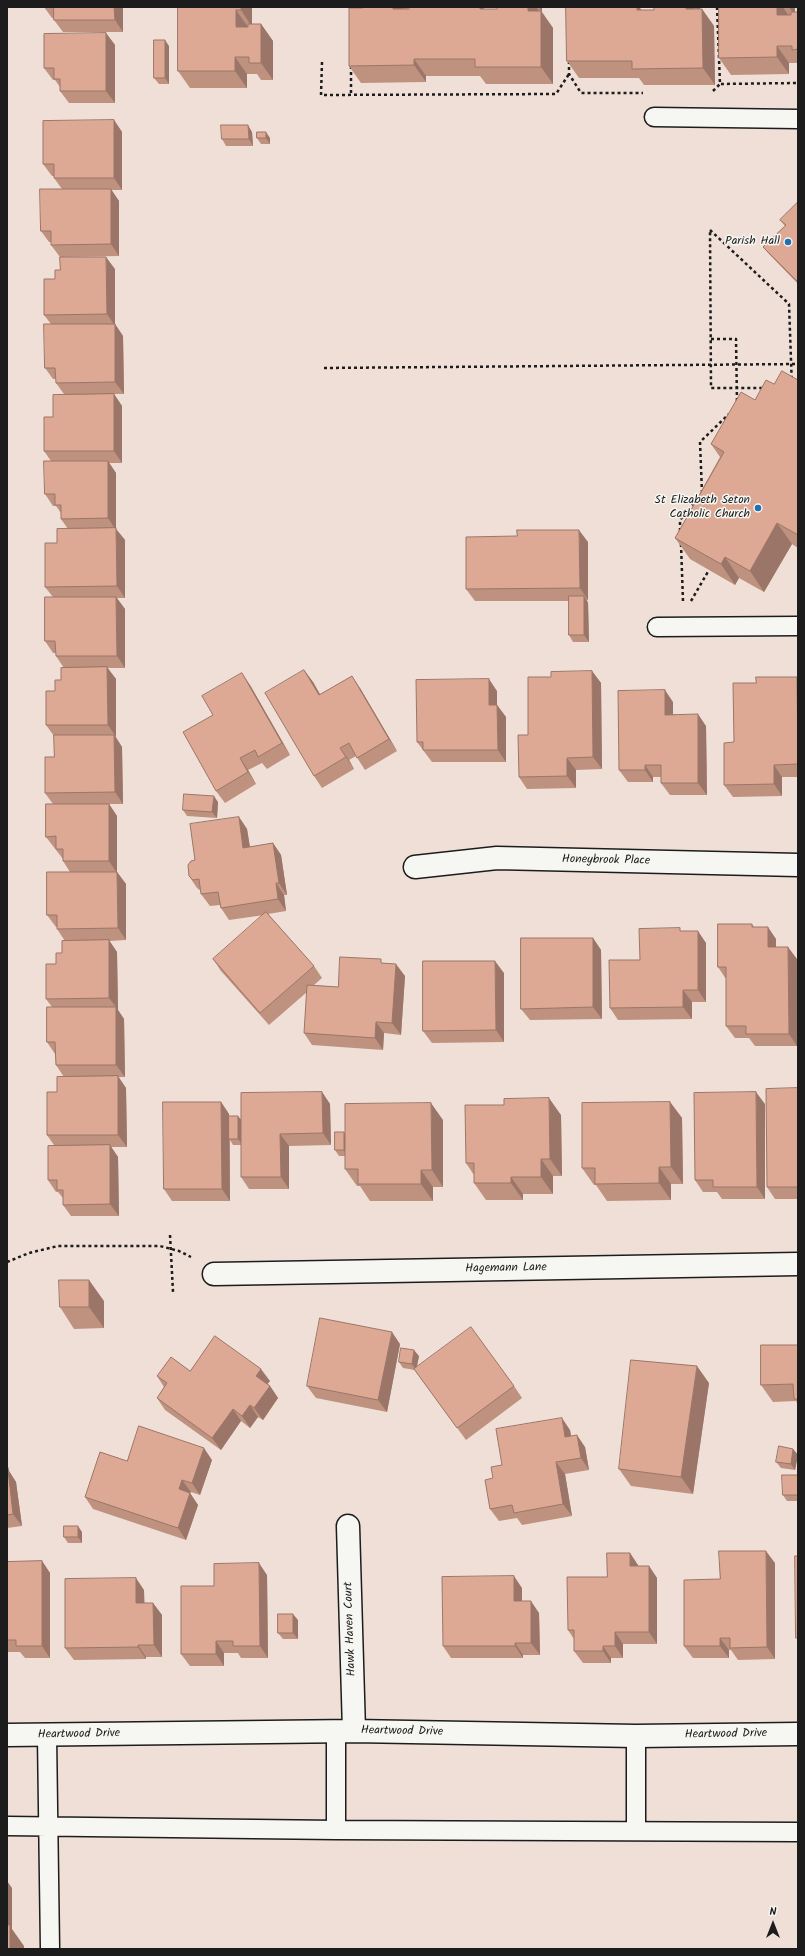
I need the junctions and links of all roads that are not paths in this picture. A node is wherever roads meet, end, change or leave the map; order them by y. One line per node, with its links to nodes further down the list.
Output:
1 (654, 117): 2 (lane)
2 (798, 119)
3 (798, 626): 4 (lane)
4 (657, 627)
5 (798, 865): 6 (street, Honeybrook Place)
6 (415, 867)
7 (798, 1264): 8 (street, Hagemann Lane)
8 (214, 1274)
9 (348, 1526): 10 (street, Hawk Haven Court)
10 (345, 1731): 13 (street, Heartwood Drive); 14 (street, Heartwood Drive); 17 (lane)
11 (798, 1734): 14 (street, Heartwood Drive)
12 (7, 1735): 13 (street, Heartwood Drive)
13 (47, 1736): 16 (lane)
14 (636, 1736): 18 (lane)
15 (7, 1826): 16 (lane)
16 (49, 1826): 17 (lane); 20 (lane)
17 (336, 1830): 18 (lane)
18 (636, 1830): 19 (lane)
19 (798, 1832)
20 (50, 1949)

